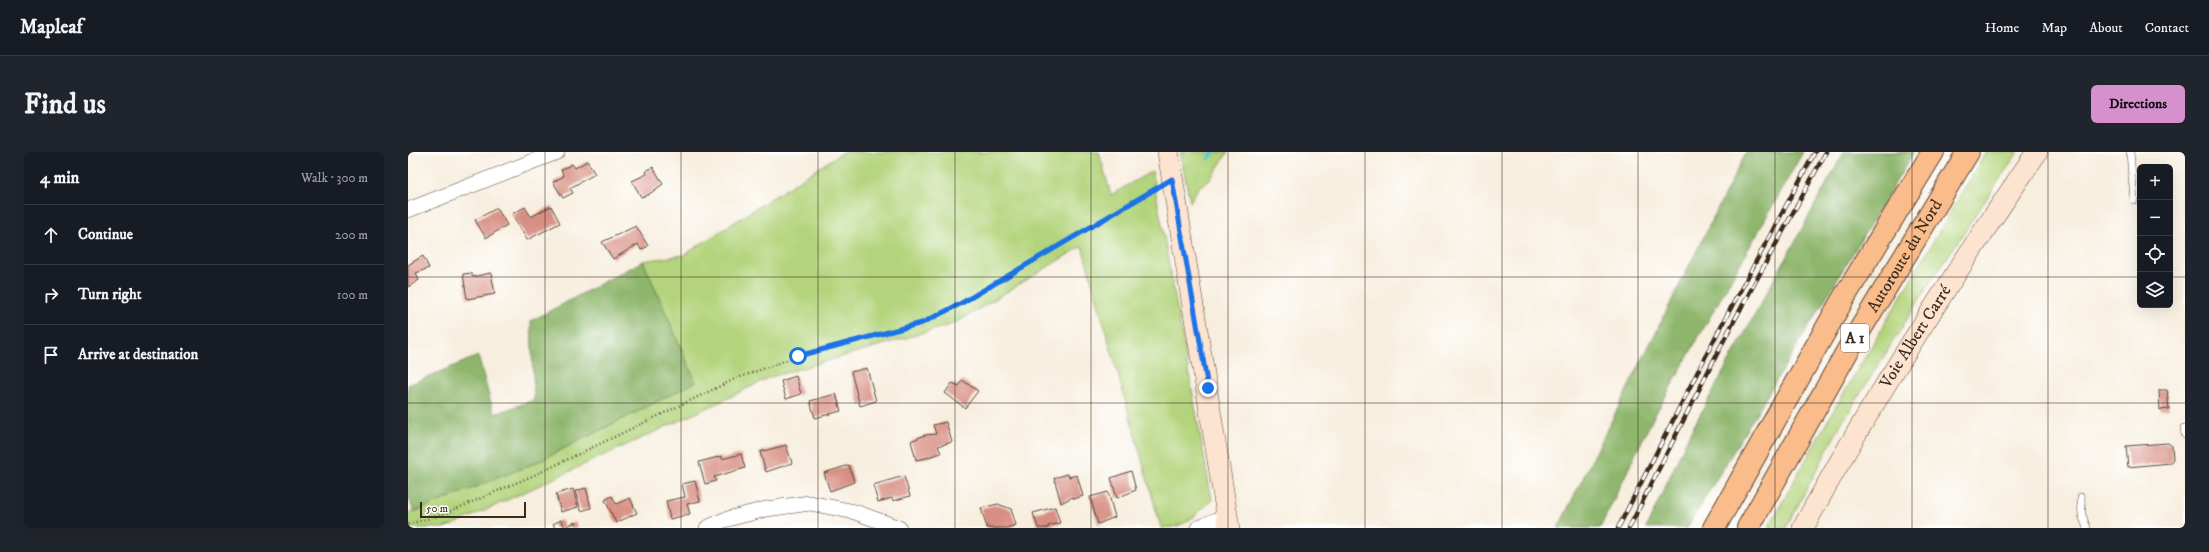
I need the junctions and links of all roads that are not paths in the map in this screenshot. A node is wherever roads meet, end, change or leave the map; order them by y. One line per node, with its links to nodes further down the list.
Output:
1 (557, 152): 8 (street)
2 (1168, 152): 10 (street)
3 (1933, 152): 14 (highway, Autoroute du Nord / A 1)
4 (1968, 152): 15 (highway, Autoroute du Nord / A 1)
5 (2037, 152): 16 (street, Voie Albert Carré)
6 (2130, 152): 7 (lane)
7 (2134, 200)
8 (408, 210)
9 (2081, 497): 17 (lane)
10 (1228, 521): 13 (street)
11 (707, 528): 12 (street)
12 (900, 528)
13 (1198, 528)
14 (1714, 528)
15 (1748, 528)
16 (1803, 528)
17 (2087, 528)

